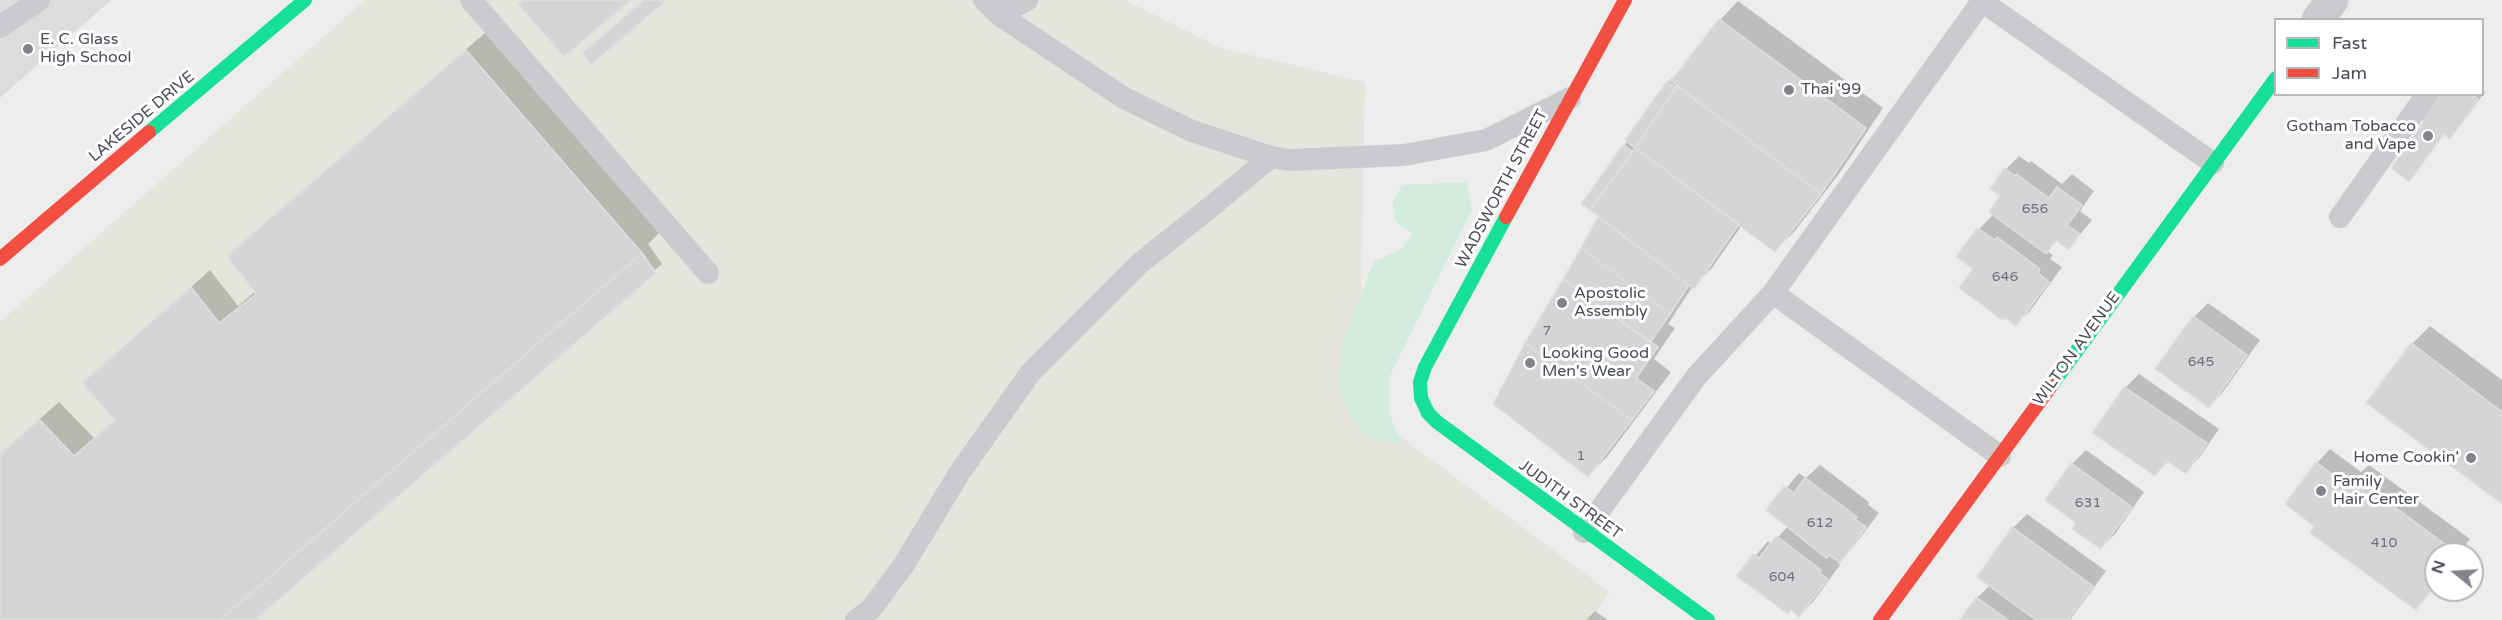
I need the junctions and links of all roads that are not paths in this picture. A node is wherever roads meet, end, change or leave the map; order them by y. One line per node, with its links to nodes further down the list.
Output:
1 (39, 0): 10 (lane)
2 (305, 0): 17 (street, LAKESIDE DRIVE)
3 (471, 0): 18 (lane)
4 (1027, 0): 8 (lane)
5 (1625, 0): 13 (street, WADSWORTH STREET)
6 (2332, 0): 9 (street)
7 (1981, 1): 15 (lane); 19 (lane)
8 (991, 7): 14 (lane)
9 (2319, 18)
10 (0, 27)
11 (2274, 81): 15 (street, WILTON AVENUE)
12 (2426, 96): 16 (lane)
13 (1570, 98): 14 (lane); 20 (street, WADSWORTH STREET)
14 (1270, 156): 23 (lane)
15 (2213, 163): 21 (street, WILTON AVENUE)
16 (2340, 218)
17 (0, 260)
18 (708, 273)
19 (1773, 293): 21 (lane); 22 (lane)
20 (1421, 398): 22 (street, JUDITH STREET)
21 (2000, 456): 25 (street, WILTON AVENUE)
22 (1584, 532): 24 (street, JUDITH STREET)
23 (855, 620)
24 (1708, 620)
25 (1880, 620)

